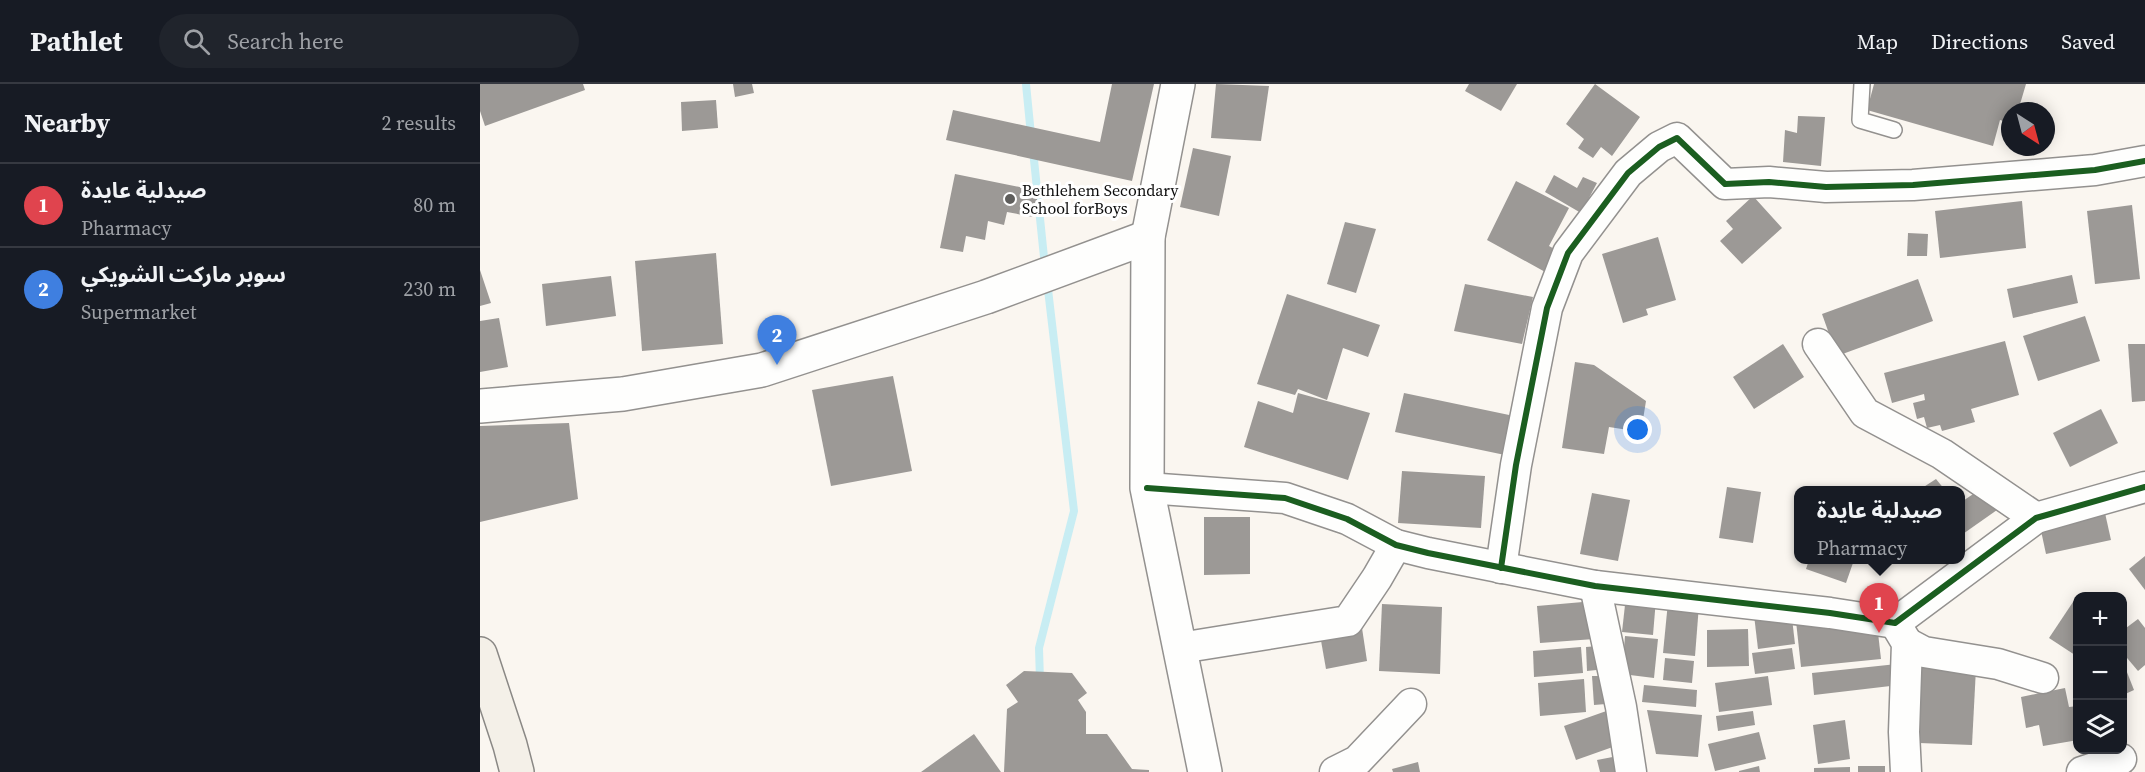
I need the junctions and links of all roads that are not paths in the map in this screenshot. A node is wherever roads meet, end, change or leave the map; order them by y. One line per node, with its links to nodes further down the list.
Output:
1 (1178, 84): 5 (street)
2 (1862, 84): 3 (lane)
3 (1894, 129)
4 (2145, 161): 12 (street)
5 (1148, 237): 7 (street); 8 (street)
6 (1818, 344): 10 (street)
7 (480, 406)
8 (1147, 488): 11 (street); 15 (street)
9 (2145, 488): 10 (street)
10 (2036, 518): 14 (street)
11 (1396, 544): 12 (street); 15 (street)
12 (1501, 568): 13 (street)
13 (1595, 586): 14 (street); 20 (street)
14 (1901, 633): 17 (street); 24 (street)
15 (1180, 648): 22 (street)
16 (480, 654): 21 (main road)
17 (2043, 678)
18 (1411, 704): 23 (street)
19 (2121, 759): 25 (street)
20 (1639, 770)
21 (517, 772)
22 (1205, 772)
23 (1335, 772)
24 (1906, 772)
25 (2082, 772)

